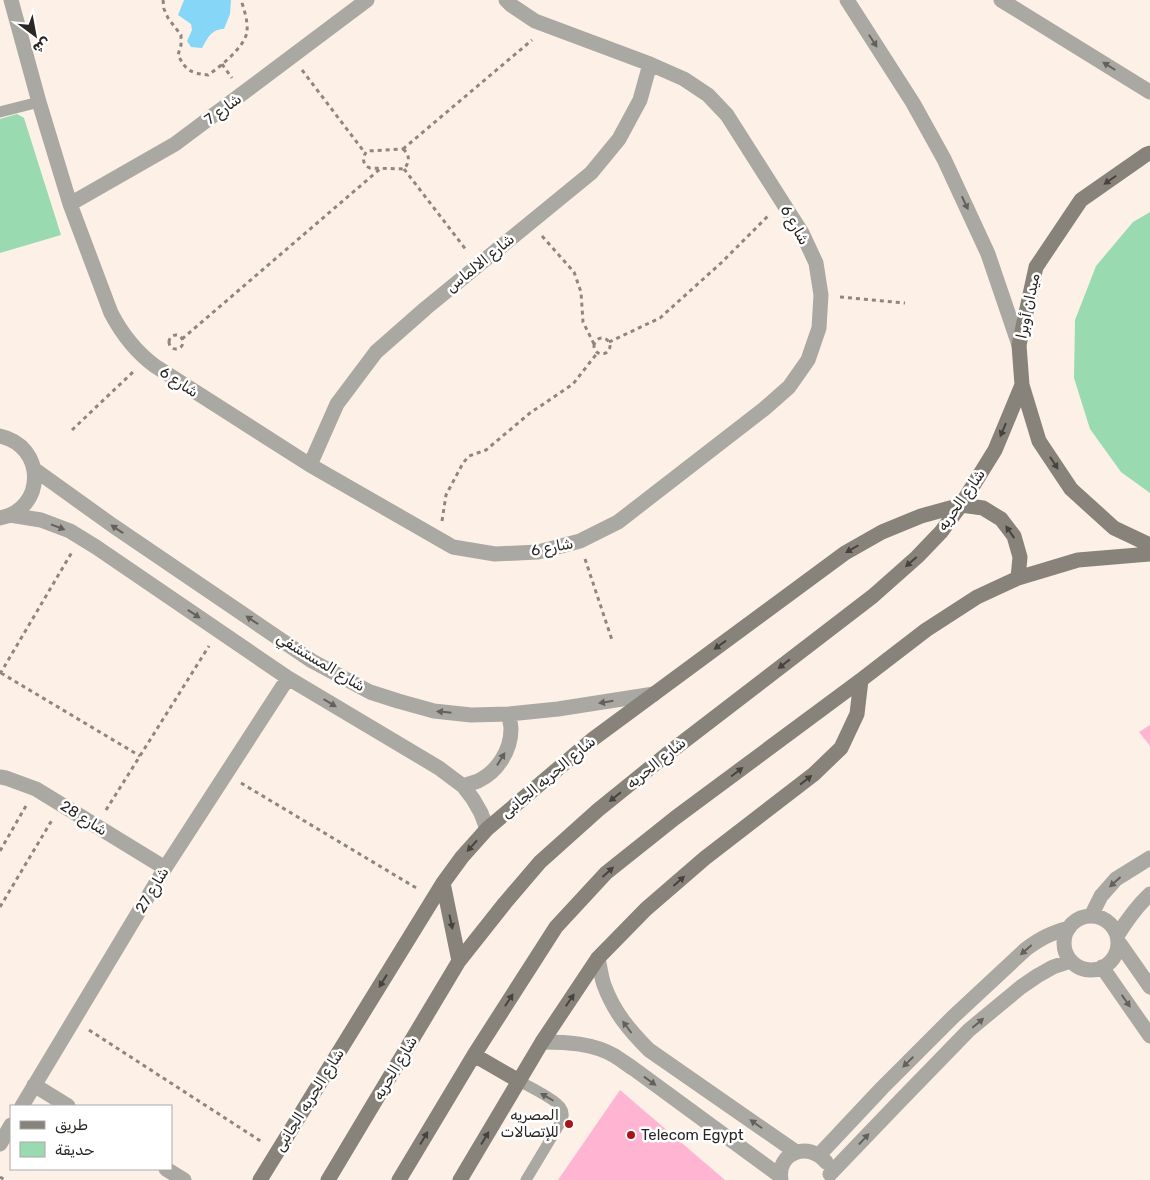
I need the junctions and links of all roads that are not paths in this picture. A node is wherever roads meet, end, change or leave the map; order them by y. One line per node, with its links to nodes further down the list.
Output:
1 (11, 0): 8 (street, شارع 6)
2 (367, 0): 11 (street, شارع 7)
3 (506, 0): 6 (street, شارع 6)
4 (847, 0): 12 (street, one-way to 12)
5 (1001, 0): 7 (street, one-way to 5)
6 (650, 64): 16 (street, شارع الالماس); 16 (street, شارع 6)
7 (1150, 92)
8 (38, 102): 9 (lane); 11 (street, شارع 6)
9 (0, 112)
10 (1150, 153): 12 (main road, ميدان أوبرا, one-way to 12)
11 (70, 204): 16 (street, شارع 6)
12 (1019, 345): 13 (main road, ميدان أوبرا)
13 (1022, 385): 18 (main road, شارع الحريه, one-way to 18); 20 (main road, ميدان أوبرا, one-way to 20)
14 (0, 423): 15 (street)
15 (4, 436): 17 (street)
16 (310, 465)
17 (34, 469): 19 (street); 26 (street, شارع المستشفي, one-way to 17)
18 (961, 505): 22 (main road, one-way to 18); 25 (main road, شارع الحريه الجانبى, one-way to 25); 38 (main road, شارع الحريه, one-way to 38)
19 (5, 517): 23 (street, شارع المستشفي, one-way to 23)
20 (1150, 545)
21 (1150, 554): 22 (main road)
22 (1018, 578): 24 (main road)
23 (288, 678): 28 (street, شارع المستشفي, one-way to 28); 31 (street, شارع 27)
24 (861, 680): 37 (main road, one-way to 24); 44 (main road, one-way to 24)
25 (654, 694): 26 (street, شارع المستشفي, one-way to 26); 29 (main road, شارع الحريه الجانبى)
26 (509, 714): 28 (street, one-way to 26)
27 (0, 777): 31 (street, شارع 28)
28 (463, 786): 29 (street, شارع المستشفي)
29 (487, 829): 32 (main road, شارع الحريه الجانبى, one-way to 32)
30 (1150, 858): 34 (street, one-way to 34)
31 (165, 868): 46 (street, شارع 27)
32 (443, 883): 38 (main road, one-way to 38); 57 (main road, شارع الحريه الجانبى, one-way to 57)
33 (1150, 894): 36 (street)
34 (1091, 916): 35 (street); 36 (street)
35 (1069, 928): 39 (street); 52 (street, one-way to 52)
36 (1118, 938): 40 (street); 41 (street)
37 (598, 958): 43 (main road, one-way to 37); 51 (street, one-way to 37)
38 (459, 961): 58 (main road, شارع الحريه)
39 (1071, 961): 40 (street); 54 (street, one-way to 39)
40 (1102, 967): 42 (street, one-way to 42)
41 (1150, 987)
42 (1150, 1036)
43 (542, 1042): 45 (main road); 55 (street, one-way to 55)
44 (474, 1055): 45 (main road); 59 (main road, one-way to 44)
45 (519, 1081): 60 (main road, one-way to 45); 61 (lane, one-way to 45)
46 (34, 1085): 47 (street, شارع 27); 48 (street)
47 (23, 1105)
48 (66, 1105)
49 (10, 1127): 50 (street)
50 (0, 1144)
51 (796, 1152): 52 (street); 55 (street)
52 (819, 1155): 54 (street)
53 (168, 1170): 56 (street)
54 (830, 1177)
55 (780, 1178)
56 (184, 1180)
57 (260, 1180)
58 (328, 1180)
59 (399, 1180)
60 (460, 1180)
61 (526, 1180)

